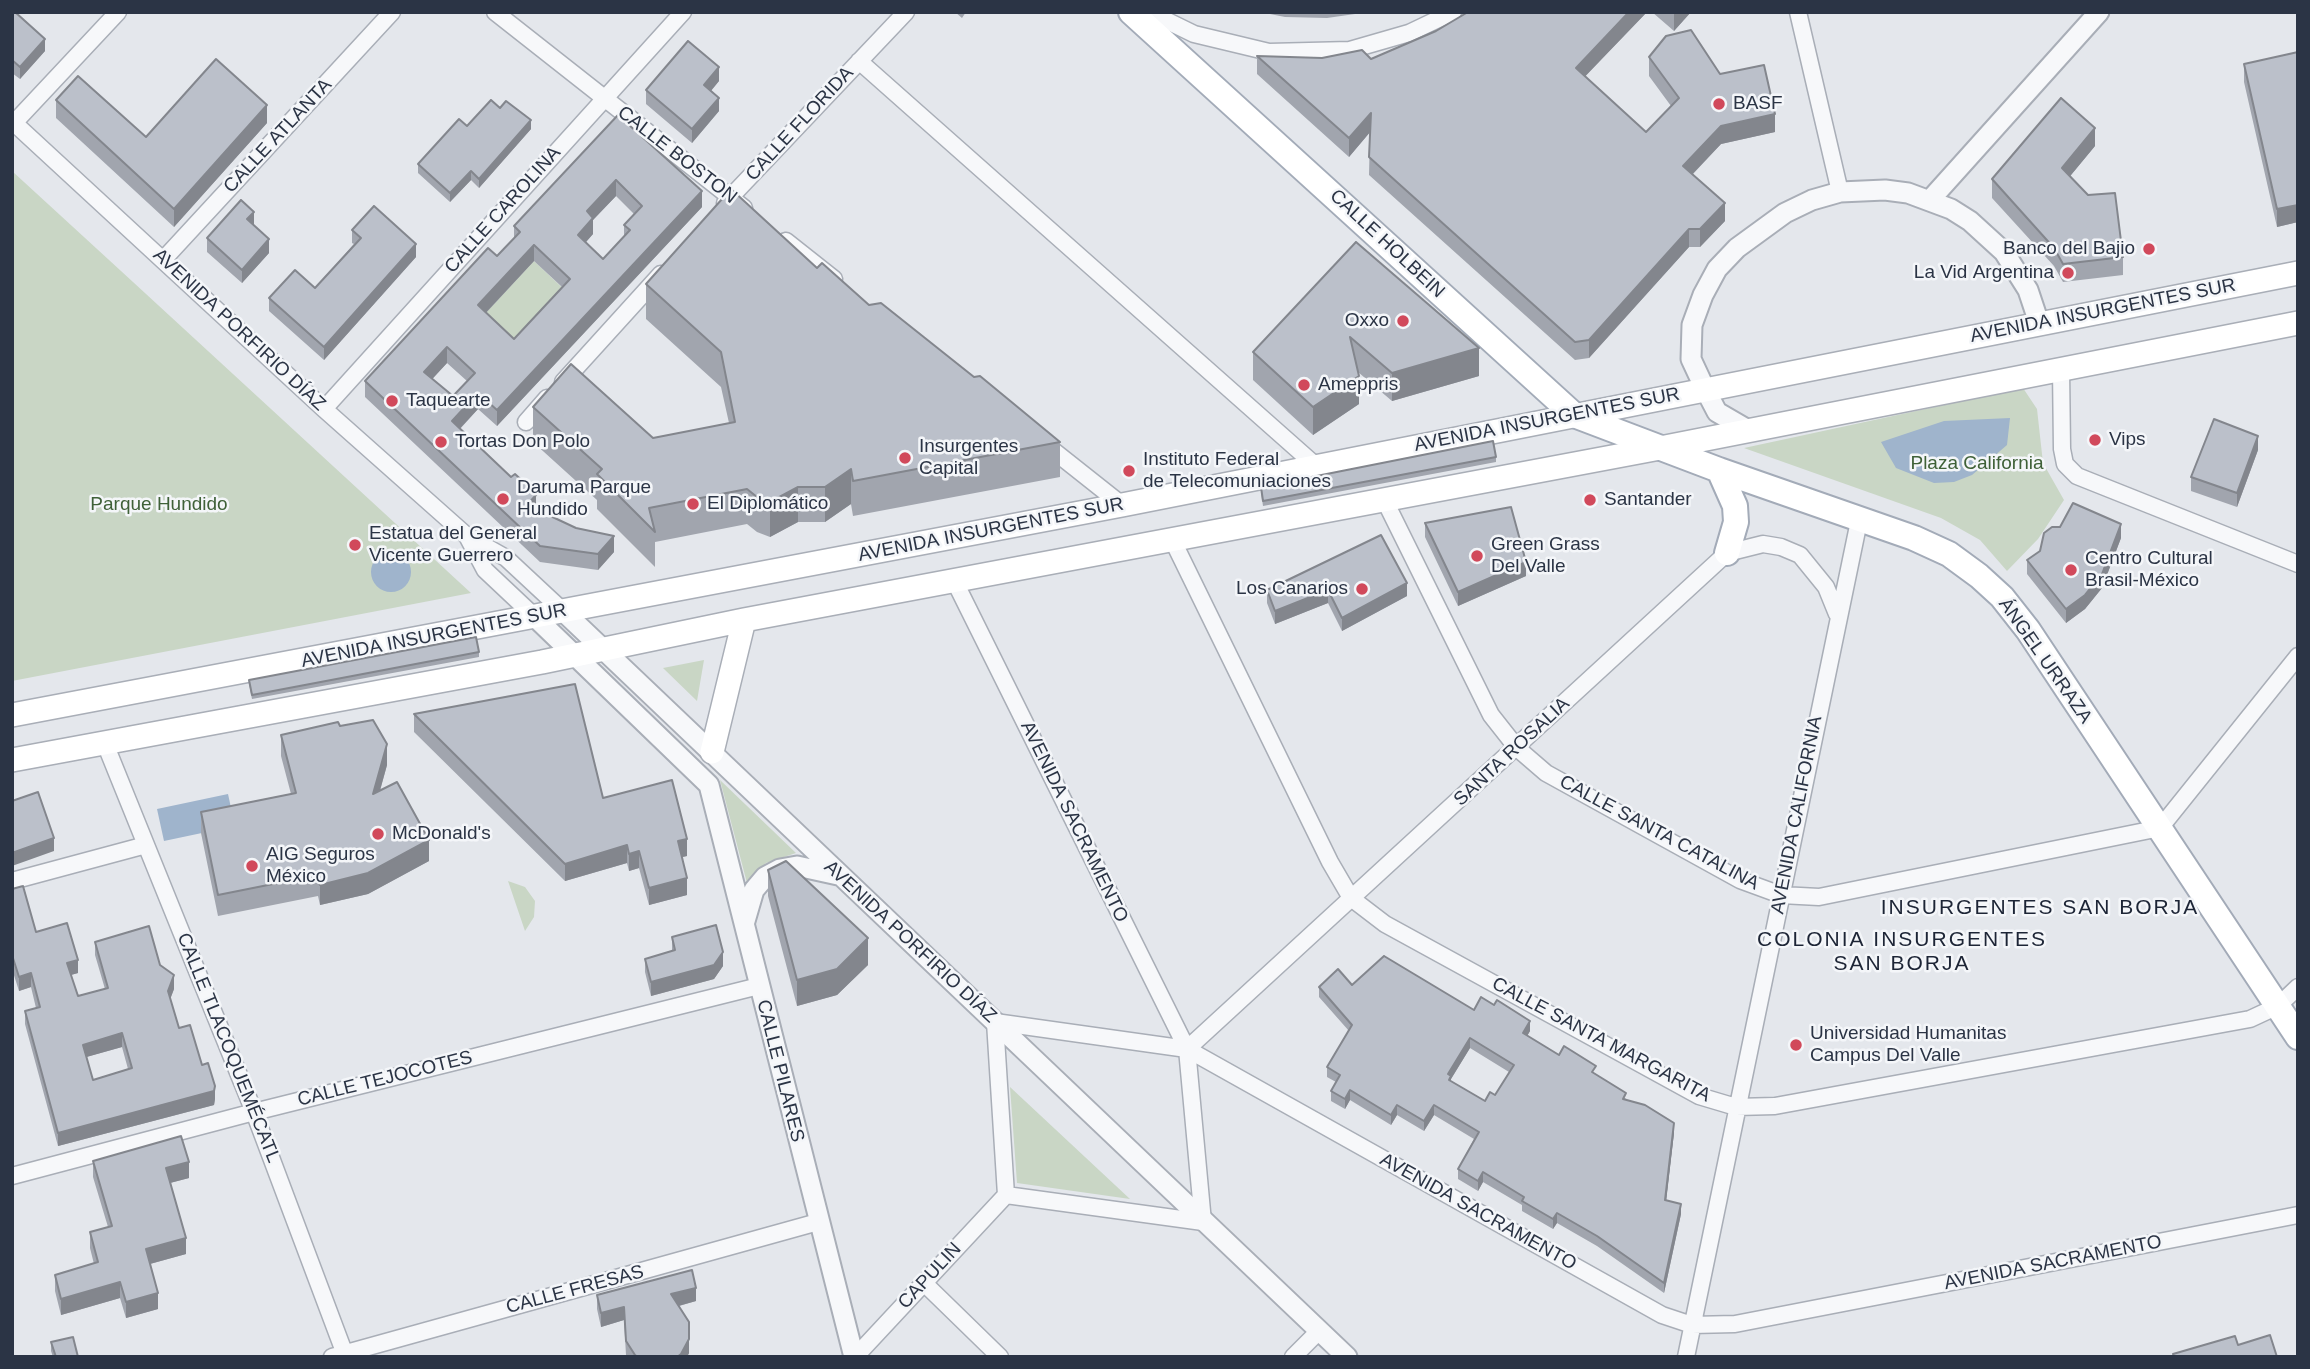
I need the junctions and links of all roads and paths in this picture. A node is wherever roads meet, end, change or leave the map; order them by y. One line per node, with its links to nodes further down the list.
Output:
1 (118, 12): 13 (street)
2 (392, 12): 19 (street, CALLE ATLANTA)
3 (495, 12): 12 (street, CALLE BOSTON)
4 (683, 12): 12 (street, CALLE CAROLINA)
5 (906, 12): 11 (street, CALLE FLORIDA)
6 (1131, 12): 27 (main road, CALLE HOLBEIN)
7 (1149, 12): 8 (street)
8 (1453, 12)
9 (1798, 12): 14 (street)
10 (2099, 12): 16 (street)
11 (859, 61): 15 (street, CALLE FLORIDA); 32 (street)
12 (604, 97): 15 (street, CALLE BOSTON); 26 (street, CALLE CAROLINA)
13 (13, 122): 19 (street, AVENIDA PORFIRIO DÍAZ)
14 (1840, 192): 16 (street); 25 (street)
15 (730, 197): 17 (street, CALLE FLORIDA); 21 (street, CALLE BOSTON)
16 (1930, 200): 22 (street)
17 (712, 218)
18 (675, 259): 28 (street)
19 (163, 260): 26 (street, AVENIDA PORFIRIO DÍAZ)
20 (2298, 273): 22 (main road, AVENIDA INSURGENTES SUR)
21 (848, 290)
22 (2039, 323): 25 (main road, AVENIDA INSURGENTES SUR)
23 (2298, 323): 24 (main road)
24 (2062, 369): 29 (main road); 40 (street)
25 (1705, 389): 27 (main road, AVENIDA INSURGENTES SUR); 29 (street)
26 (324, 409): 37 (street, AVENIDA PORFIRIO DÍAZ)
27 (1574, 415): 31 (main road, CALLE HOLBEIN); 32 (main road, AVENIDA INSURGENTES SUR)
28 (526, 422)
29 (1748, 430): 31 (main road)
30 (1031, 433): 35 (street)
31 (1660, 448): 33 (main road, ÁNGEL URRAZA); 34 (main road)
32 (1315, 465): 35 (main road, AVENIDA INSURGENTES SUR)
33 (1719, 471): 36 (main road, ÁNGEL URRAZA); 39 (main road)
34 (1384, 499): 38 (main road); 51 (street, CALLE SANTA CATALINA)
35 (1122, 505): 42 (main road, AVENIDA INSURGENTES SUR)
36 (1859, 521): 43 (street, AVENIDA CALIFORNIA); 55 (main road, ÁNGEL URRAZA)
37 (467, 536): 42 (street, AVENIDA PORFIRIO DÍAZ); 44 (street, AVENIDA PORFIRIO DÍAZ)
38 (1172, 539): 41 (main road); 60 (street, CALLE SANTA MARGARITA)
39 (1727, 553): 43 (street, SANTA ROSALIA); 51 (street, SANTA ROSALIA)
40 (2298, 564)
41 (954, 580): 45 (main road); 67 (street, AVENIDA SACRAMENTO)
42 (564, 612): 44 (main road, AVENIDA INSURGENTES SUR); 46 (street, AVENIDA PORFIRIO DÍAZ)
43 (1837, 614): 59 (street, AVENIDA CALIFORNIA)
44 (536, 618): 47 (street, AVENIDA PORFIRIO DÍAZ); 49 (main road, AVENIDA INSURGENTES SUR)
45 (744, 620): 46 (main road); 52 (main road)
46 (604, 650): 47 (main road); 52 (street, AVENIDA PORFIRIO DÍAZ)
47 (575, 656): 50 (main road); 54 (street, AVENIDA PORFIRIO DÍAZ)
48 (2298, 656): 55 (street)
49 (12, 715)
50 (104, 741): 53 (main road); 56 (street, CALLE TLACOQUEMÉCATL)
51 (1517, 748): 59 (street, CALLE SANTA CATALINA); 60 (street, SANTA ROSALIA)
52 (712, 752): 57 (street, AVENIDA PORFIRIO DÍAZ)
53 (12, 760)
54 (709, 785): 61 (street, CALLE PILARES)
55 (2160, 828): 59 (street, CALLE SANTA CATALINA); 64 (main road, ÁNGEL URRAZA)
56 (146, 845): 58 (street); 69 (street, CALLE TLACOQUEMÉCATL)
57 (838, 874): 61 (street); 65 (street, AVENIDA PORFIRIO DÍAZ)
58 (12, 881)
59 (1781, 895): 68 (street, AVENIDA CALIFORNIA)
60 (1351, 898): 67 (street, SANTA ROSALIA); 68 (street, CALLE SANTA MARGARITA)
61 (744, 929): 62 (street, CALLE PILARES)
62 (759, 986): 69 (street, CALLE TEJOCOTES); 73 (street, CALLE PILARES)
63 (2298, 987): 64 (street, CALLE SANTA MARGARITA)
64 (2278, 1006): 66 (main road, ÁNGEL URRAZA); 68 (street, CALLE SANTA MARGARITA)
65 (995, 1022): 67 (street); 71 (street); 74 (street, AVENIDA PORFIRIO DÍAZ)
66 (2298, 1037)
67 (1187, 1049): 74 (street); 76 (street, AVENIDA SACRAMENTO)
68 (1736, 1107): 76 (street, AVENIDA CALIFORNIA)
69 (254, 1112): 70 (street, CALLE TEJOCOTES); 78 (street, CALLE TLACOQUEMÉCATL)
70 (12, 1176)
71 (1006, 1195): 74 (street); 75 (street, CAPULIN)
72 (2298, 1215): 76 (street, AVENIDA SACRAMENTO)
73 (818, 1222): 78 (street, CALLE FRESAS); 79 (street, CALLE PILARES)
74 (1203, 1222): 77 (street, AVENIDA PORFIRIO DÍAZ)
75 (924, 1283): 79 (street, CAPULIN); 80 (street)
76 (1692, 1325): 83 (street, AVENIDA CALIFORNIA)
77 (1319, 1331): 81 (street); 82 (street, AVENIDA PORFIRIO DÍAZ)
78 (341, 1356)
79 (854, 1357)
80 (1000, 1357)
81 (1293, 1357)
82 (1347, 1357)
83 (1686, 1357)

